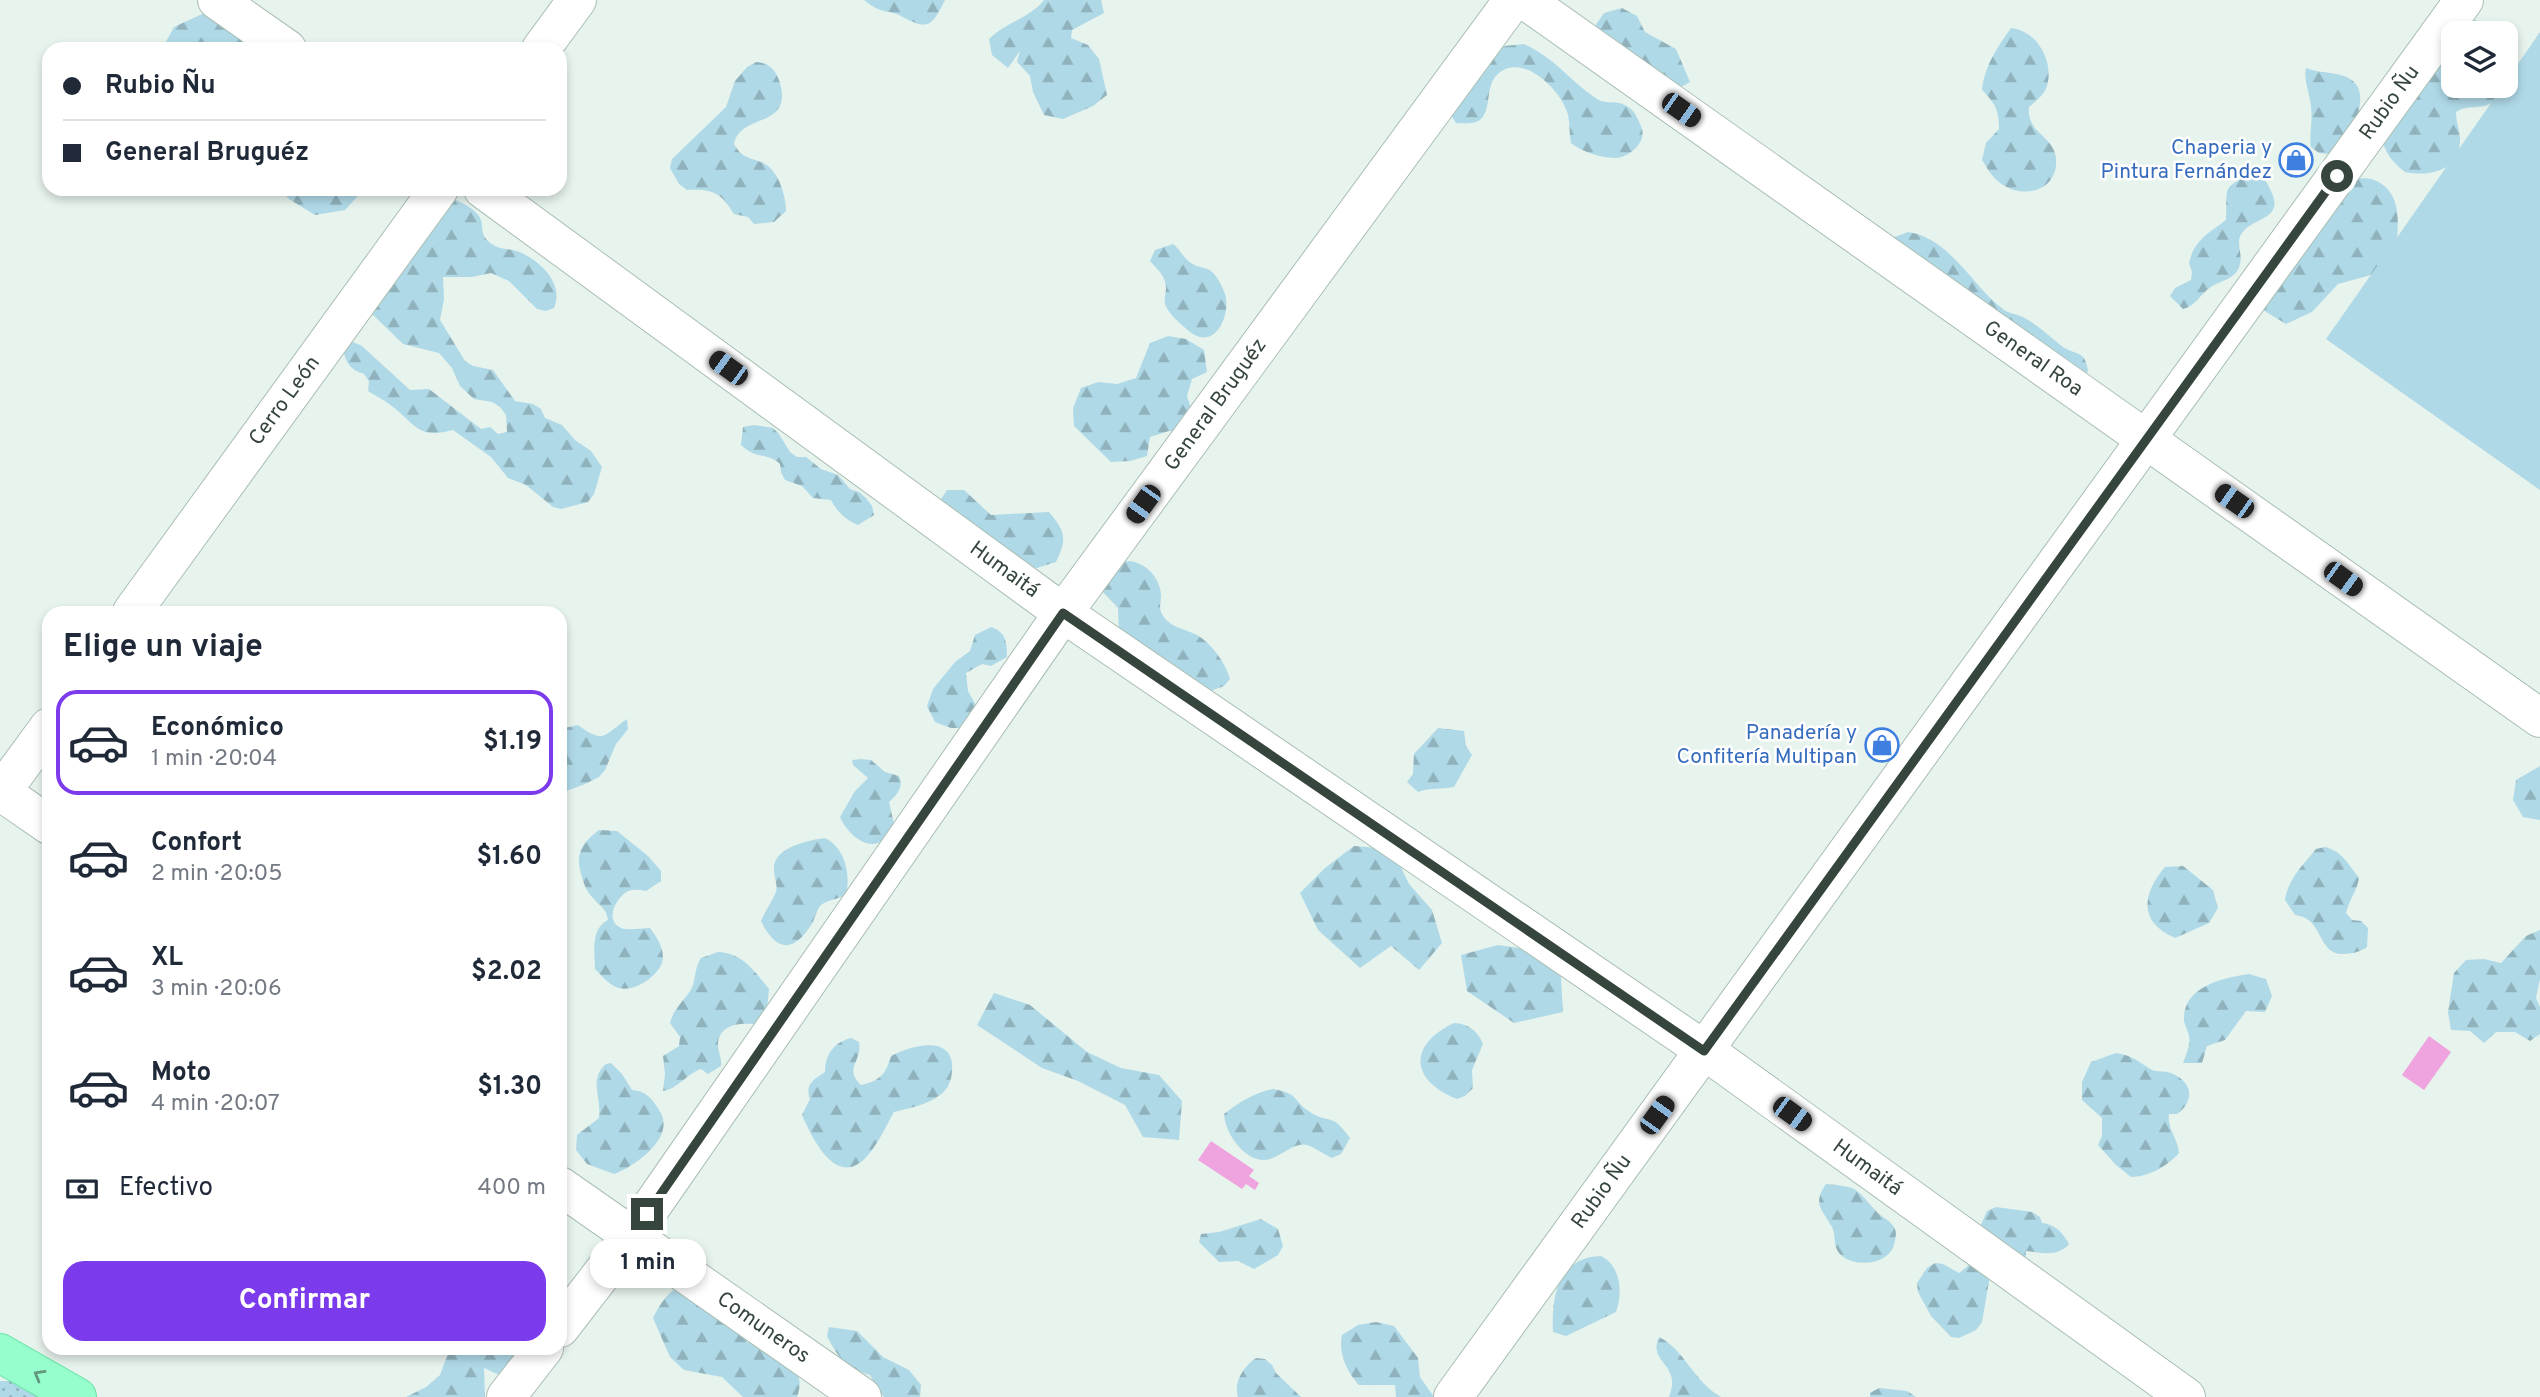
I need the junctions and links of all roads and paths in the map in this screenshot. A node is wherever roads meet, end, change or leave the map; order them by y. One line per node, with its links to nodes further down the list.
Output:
1 (217, 0): 6 (street)
2 (577, 0): 7 (street)
3 (1513, 0): 12 (street, General Bruguéz)
4 (1525, 0): 10 (street, General Roa)
5 (2464, 0): 10 (street, Rubio Ñu)
6 (276, 42)
7 (546, 42)
8 (434, 196): 11 (street, Cerro León)
9 (493, 196): 12 (street, Humaitá)
10 (2146, 440): 13 (street, General Roa); 17 (street, Rubio Ñu)
11 (136, 606)
12 (1063, 613): 17 (street, Humaitá); 19 (street, General Bruguéz)
13 (2540, 718)
14 (42, 736): 15 (street)
15 (1, 792): 16 (street)
16 (42, 820)
17 (1704, 1051): 26 (street, Rubio Ñu); 27 (street, Humaitá)
18 (567, 1191): 19 (street, Comuneros)
19 (631, 1236): 20 (street, General Bruguéz); 25 (street, Comuneros)
20 (567, 1319)
21 (0, 1353): 23 (main road, one-way to 21)
22 (539, 1355): 24 (street)
23 (77, 1397)
24 (506, 1397)
25 (862, 1397)
26 (1453, 1397)
27 (2186, 1397)

